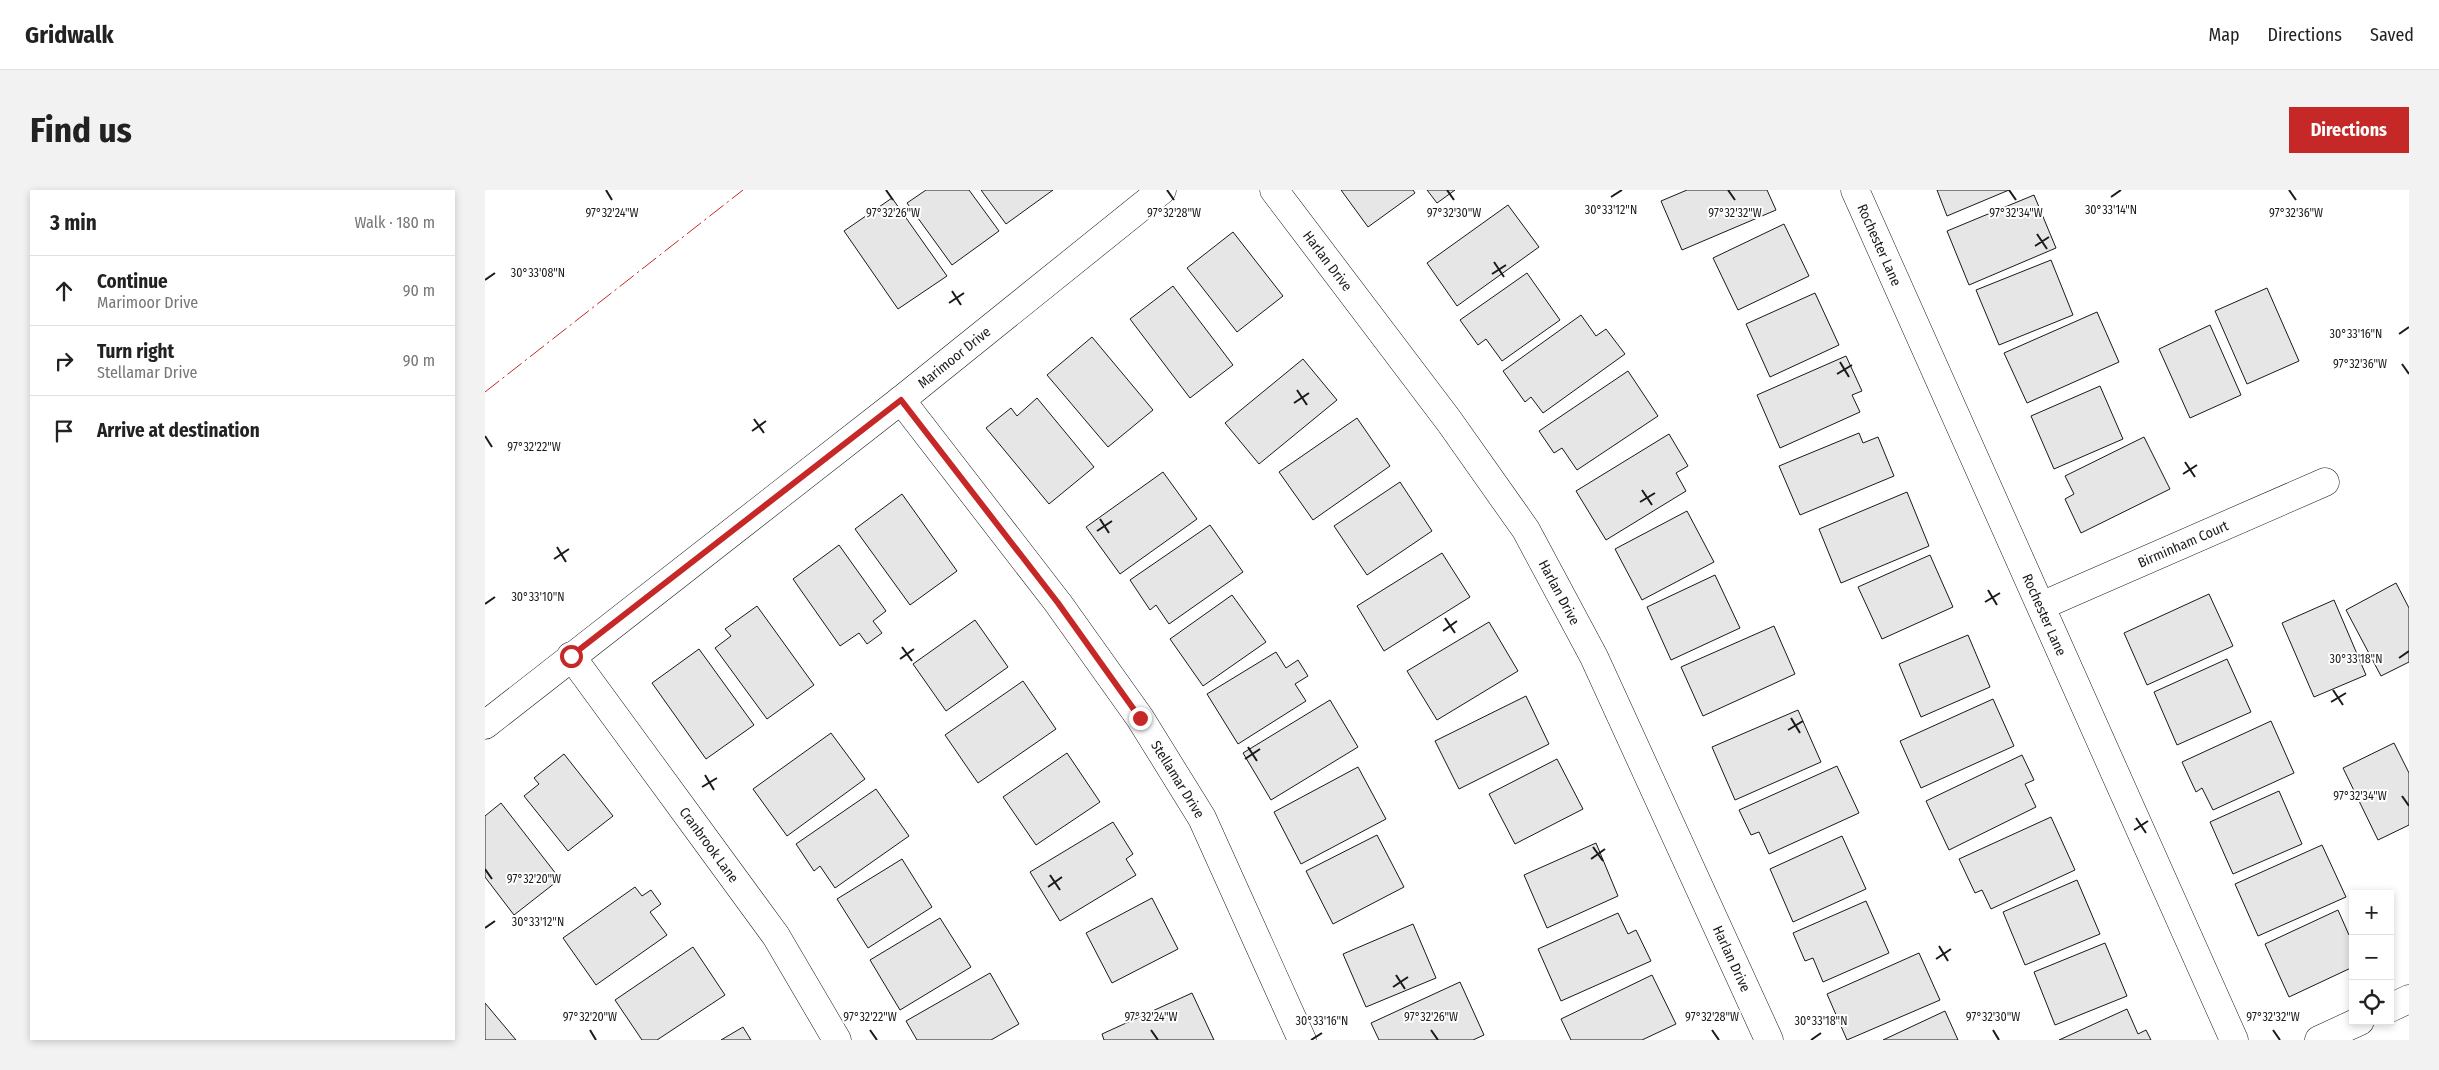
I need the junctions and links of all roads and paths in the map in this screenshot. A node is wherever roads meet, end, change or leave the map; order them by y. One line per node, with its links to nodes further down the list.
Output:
1 (1162, 190): 4 (street, Marimoor Drive)
2 (1274, 190): 14 (street, Harlan Drive)
3 (1855, 190): 6 (street, Rochester Lane)
4 (901, 400): 7 (street, Marimoor Drive); 13 (street, Stellamar Drive)
5 (2325, 482): 6 (street, Birminham Court)
6 (2041, 606): 15 (street, Rochester Lane)
7 (571, 656): 8 (street, Marimoor Drive); 12 (street, Cranbrook Lane)
8 (485, 724)
9 (2409, 999): 10 (street)
10 (2394, 1006)
11 (2351, 1025): 16 (street)
12 (837, 1040)
13 (1302, 1040)
14 (1769, 1040)
15 (2234, 1040)
16 (2319, 1040)

